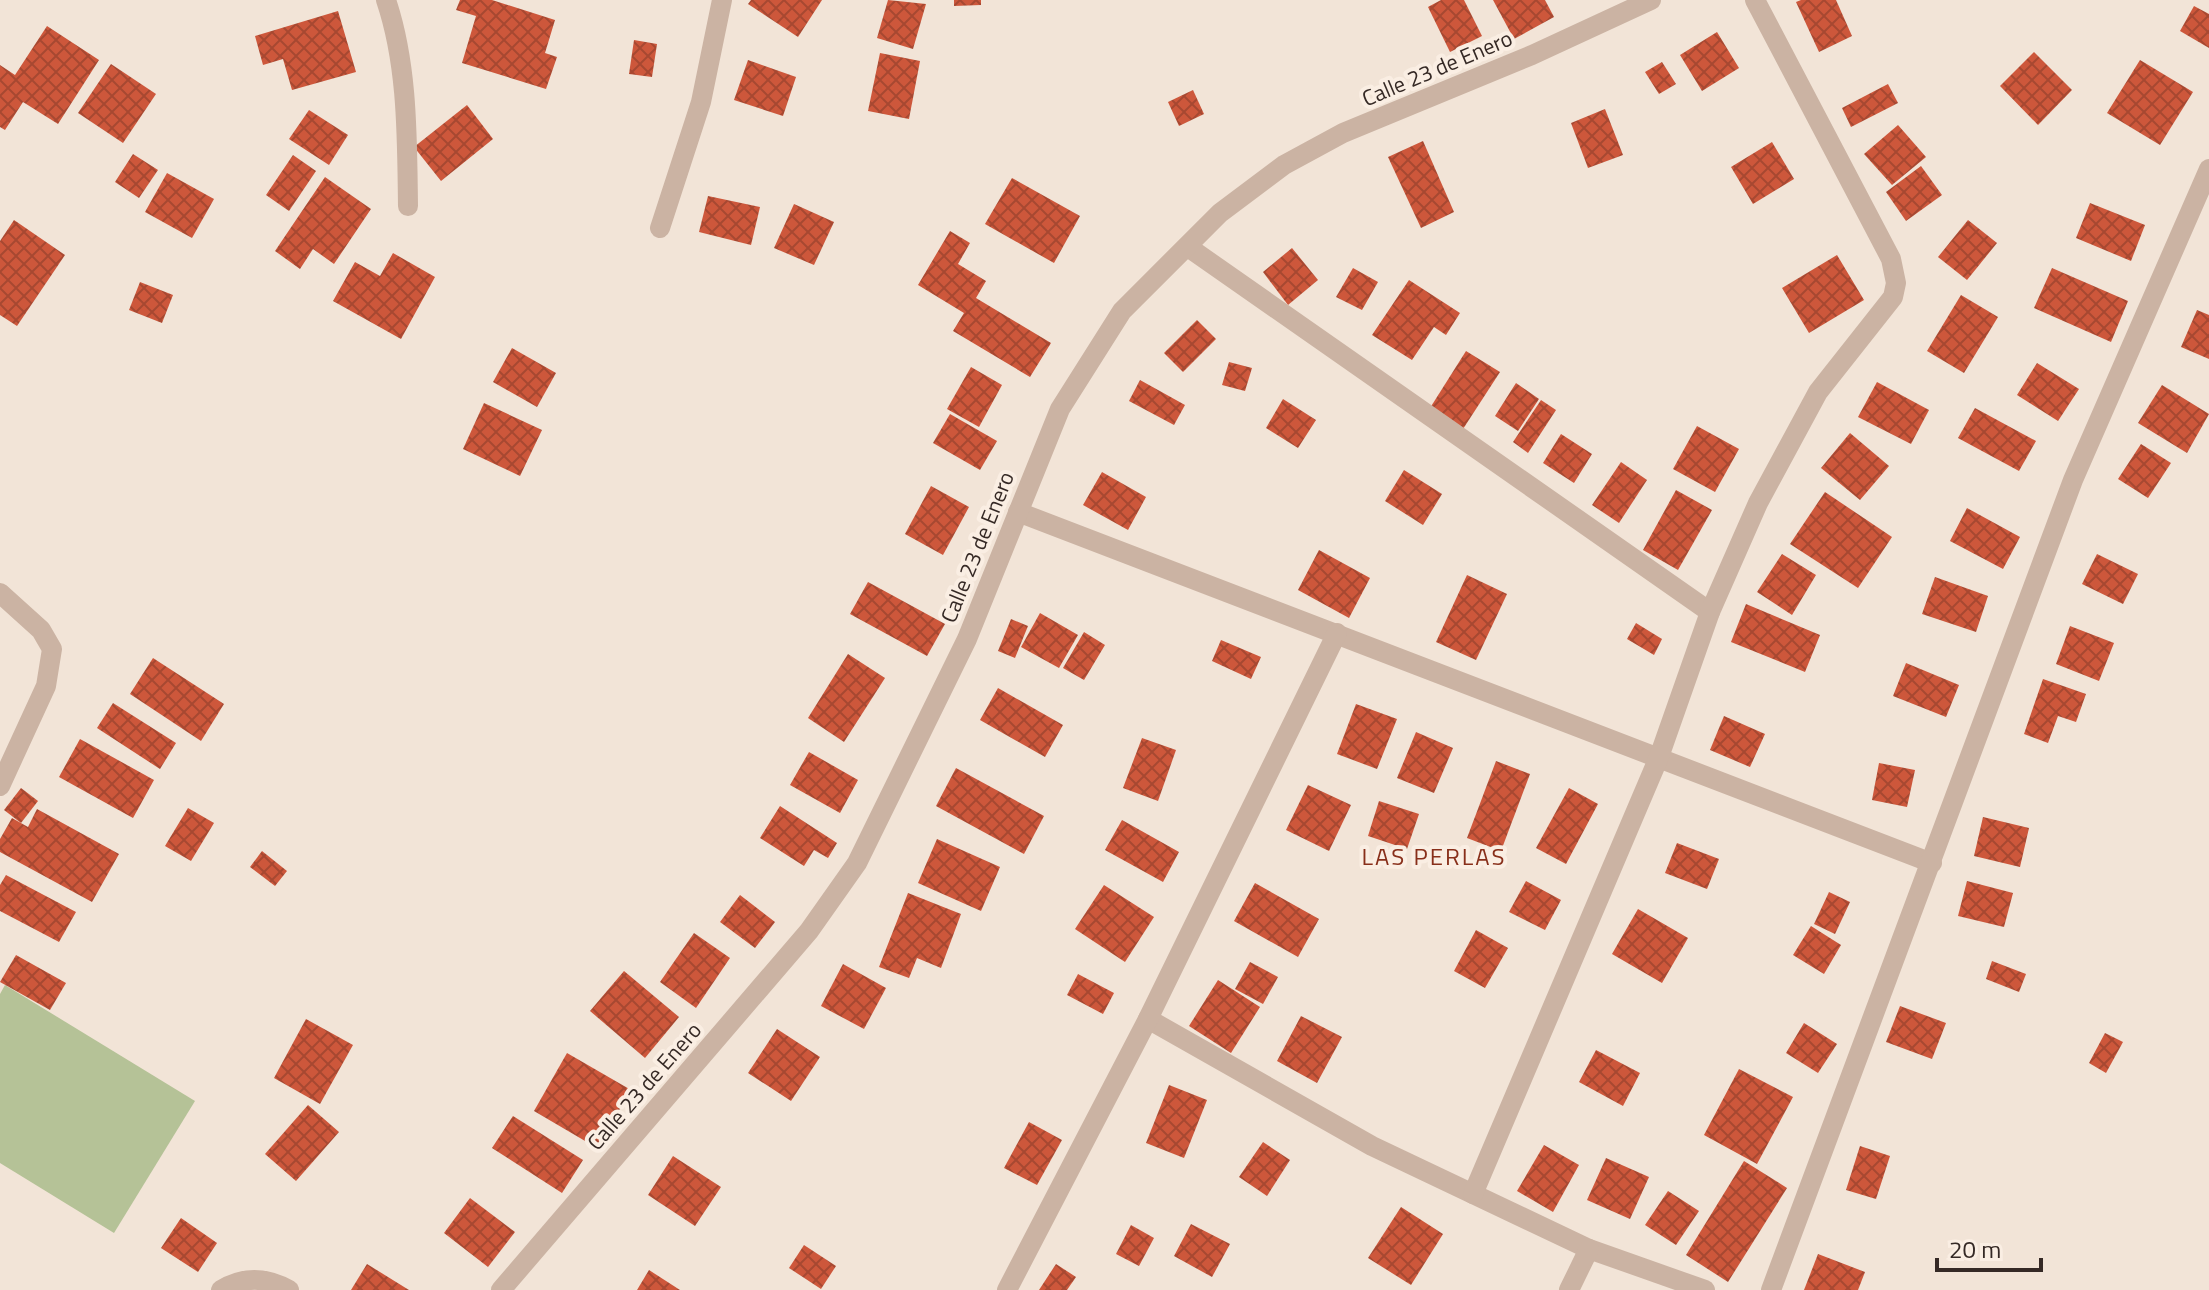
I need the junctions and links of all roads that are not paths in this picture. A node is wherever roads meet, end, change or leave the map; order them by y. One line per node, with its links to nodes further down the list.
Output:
1 (386, 0): 6 (street)
2 (722, 0): 7 (street)
3 (1651, 0): 8 (street, Calle 23 de Enero)
4 (1755, 0): 11 (street)
5 (2209, 169): 15 (street)
6 (408, 206)
7 (660, 228)
8 (1188, 247): 9 (street, Calle 23 de Enero); 11 (street)
9 (1018, 512): 12 (street); 21 (street, Calle 23 de Enero)
10 (0, 593): 14 (street)
11 (1710, 612): 13 (street)
12 (1337, 633): 13 (street); 16 (street)
13 (1659, 757): 15 (street); 17 (street)
14 (0, 786)
15 (1932, 863): 25 (street)
16 (1148, 1019): 17 (street); 22 (street)
17 (1473, 1194): 18 (street)
18 (1589, 1249): 23 (street); 24 (street)
19 (221, 1290): 20 (street)
20 (289, 1290)
21 (501, 1290)
22 (1007, 1290)
23 (1569, 1290)
24 (1705, 1290)
25 (1771, 1290)

